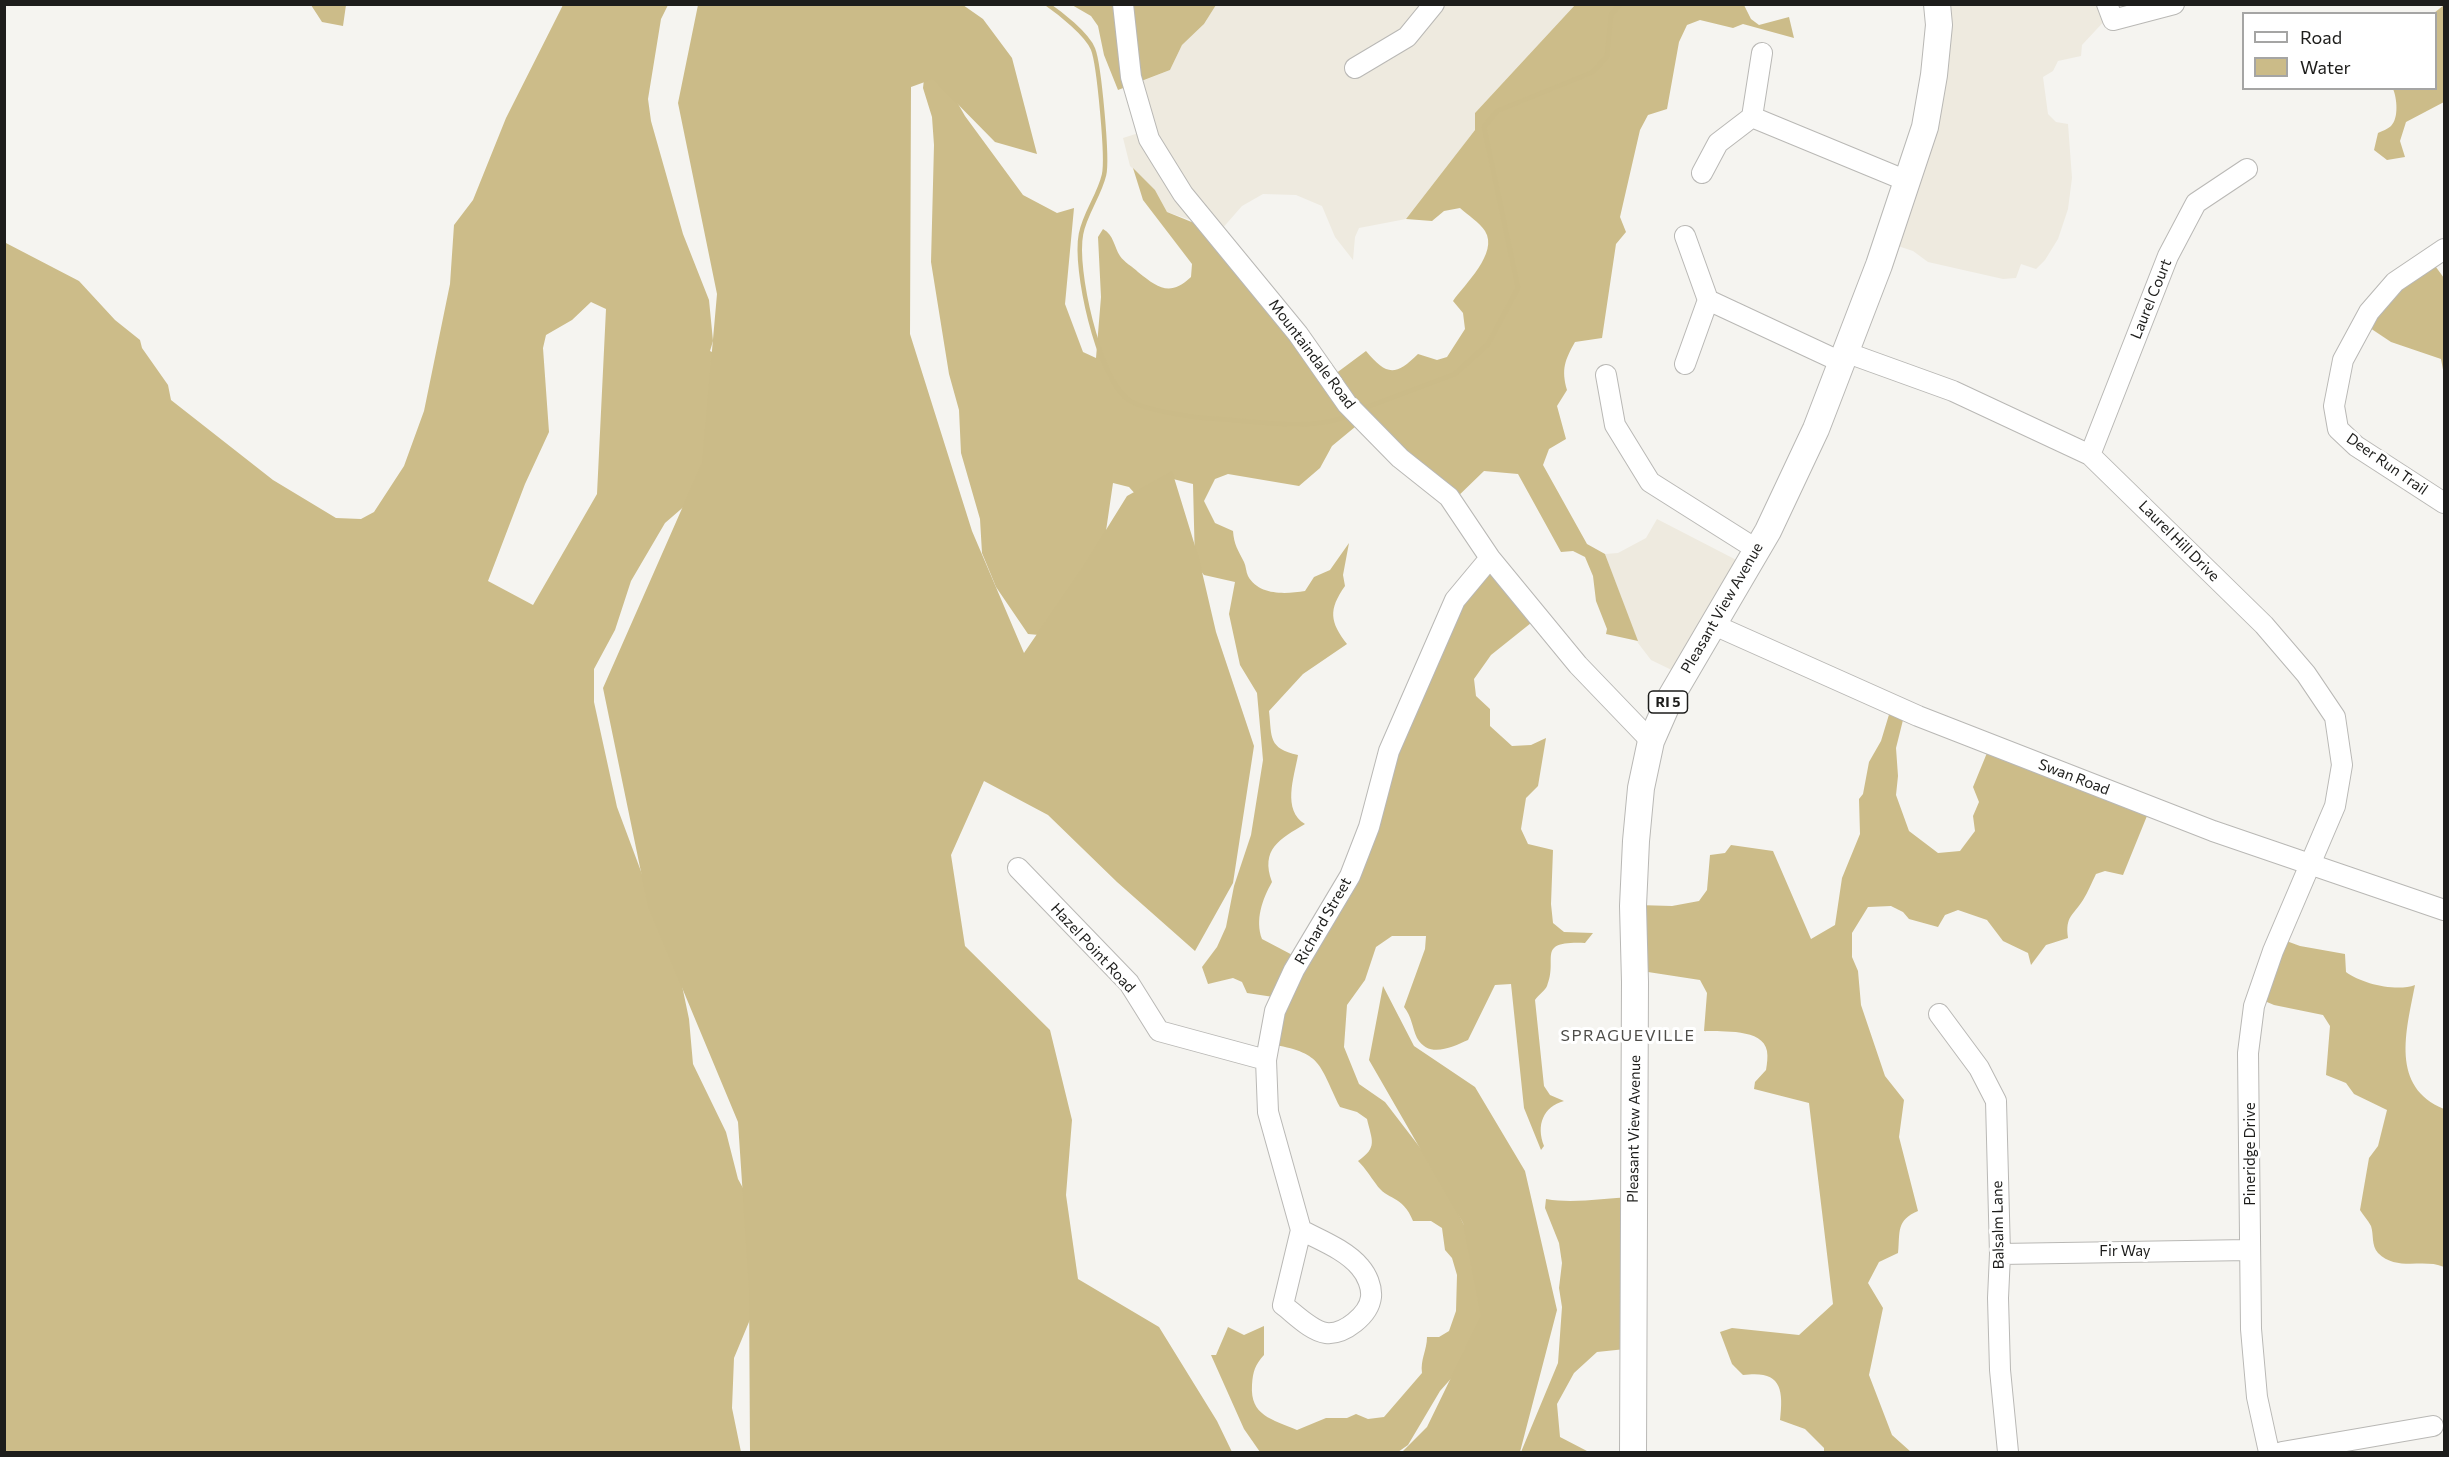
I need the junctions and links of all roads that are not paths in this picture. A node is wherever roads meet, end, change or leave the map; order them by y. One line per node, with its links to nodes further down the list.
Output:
1 (1123, 4): 21 (street, Mountaindale Road)
2 (1434, 4): 7 (street)
3 (1937, 4): 11 (main road, Pleasant View Avenue / RI 5)
4 (2175, 4): 5 (street)
5 (2110, 12)
6 (1762, 54): 8 (street)
7 (1355, 68)
8 (1752, 117): 10 (street); 11 (street)
9 (2247, 169): 18 (street, Laurel Court)
10 (1702, 173)
11 (1907, 181): 15 (main road, Pleasant View Avenue / RI 5)
12 (1685, 236): 14 (street)
13 (2445, 249): 19 (street, Deer Run Trail)
14 (1708, 300): 15 (street, Laurel Hill Drive); 16 (street)
15 (1843, 357): 18 (street, Laurel Hill Drive); 20 (main road, Pleasant View Avenue / RI 5)
16 (1685, 364)
17 (1606, 375): 20 (street)
18 (2090, 455): 24 (street, Laurel Hill Drive)
19 (2445, 503)
20 (1756, 549): 22 (main road, Pleasant View Avenue / RI 5)
21 (1490, 558): 23 (street, Mountaindale Road); 28 (street, Richard Street)
22 (1712, 624): 23 (main road, Pleasant View Avenue / RI 5); 24 (street, Swan Road)
23 (1651, 741): 33 (main road, Pleasant View Avenue / RI 5)
24 (2310, 865): 26 (street, Swan Road); 30 (street, Pineridge Drive)
25 (1018, 868): 28 (street, Hazel Point Road)
26 (2445, 910)
27 (1939, 1014): 31 (street, Balsalm Lane)
28 (1266, 1060): 29 (street, Richard Street)
29 (1301, 1230): 29 (street, Richard Street)
30 (2250, 1250): 31 (street, Fir Way); 35 (street, Pineridge Drive)
31 (2000, 1254): 34 (street, Balsalm Lane)
32 (2433, 1426): 36 (street)
33 (1633, 1452)
34 (2008, 1452)
35 (2269, 1452)
36 (2282, 1452)

